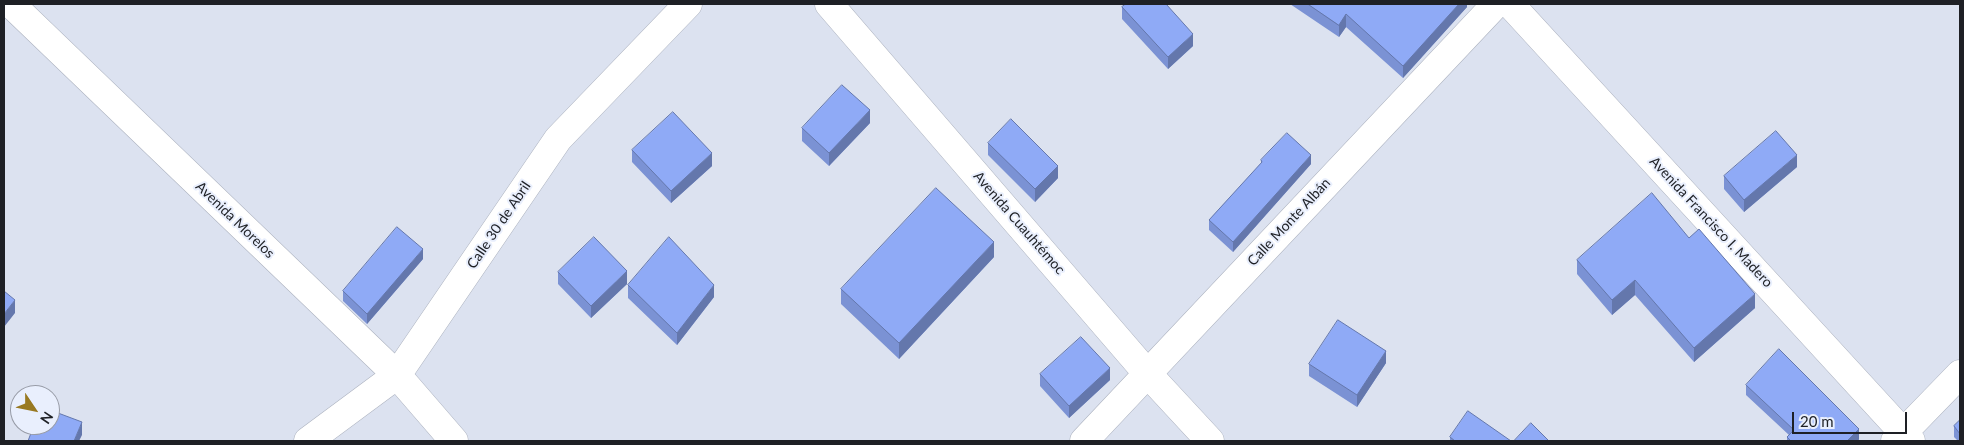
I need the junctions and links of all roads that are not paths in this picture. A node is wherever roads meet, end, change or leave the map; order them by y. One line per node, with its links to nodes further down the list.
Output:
1 (11, 4): 8 (street, Avenida Morelos)
2 (688, 4): 8 (street, Calle 30 de Abril)
3 (829, 4): 6 (street, Avenida Cuauhtémoc)
4 (1496, 4): 6 (street, Calle Monte Albán)
5 (1510, 4): 9 (street, Avenida Francisco I. Madero)
6 (1147, 373): 12 (street, Calle Monte Albán); 13 (street, Avenida Cuauhtémoc)
7 (1960, 374): 9 (street)
8 (397, 375): 10 (street, Calle 30 de Abril); 11 (street, Avenida Morelos)
9 (1903, 438)
10 (308, 441)
11 (454, 441)
12 (1084, 441)
13 (1210, 441)

